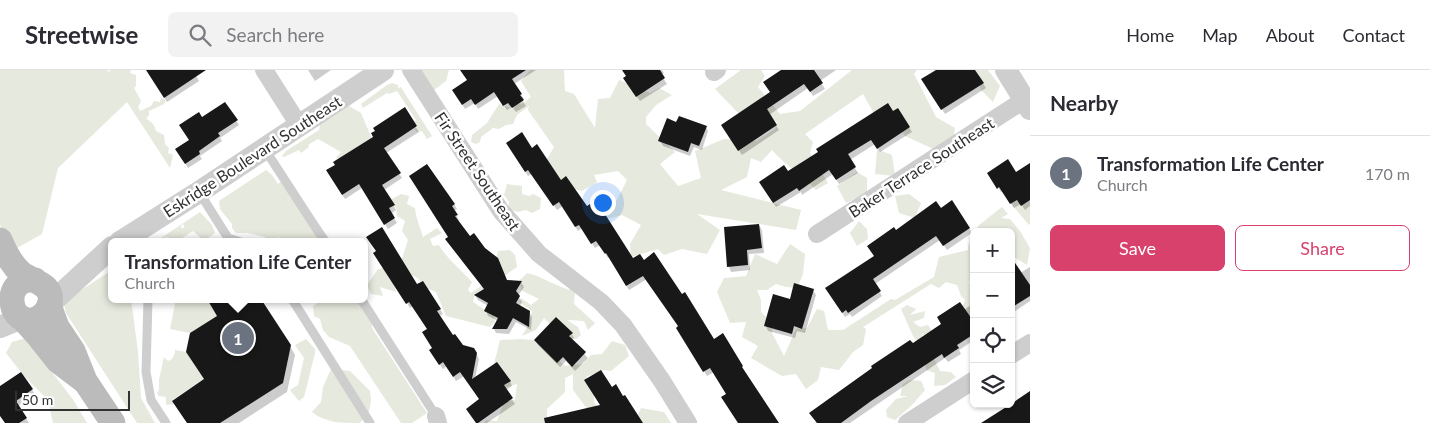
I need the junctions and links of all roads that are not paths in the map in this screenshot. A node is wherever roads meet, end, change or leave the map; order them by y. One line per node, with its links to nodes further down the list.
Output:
1 (264, 70): 6 (street)
2 (384, 70): 6 (street, Eskridge Boulevard Southeast)
3 (411, 70): 30 (street, Fir Street Southeast)
4 (1006, 70): 5 (street)
5 (1027, 104): 9 (street, Baker Terrace Southeast)
6 (299, 125): 7 (street, Eskridge Boulevard Southeast)
7 (264, 147): 8 (street, Eskridge Boulevard Southeast); 12 (lane)
8 (199, 192): 10 (street, Eskridge Boulevard Southeast); 11 (lane)
9 (817, 234)
10 (126, 238)
11 (224, 238)
12 (322, 238)
13 (0, 240): 16 (main road)
14 (108, 249): 16 (street)
15 (108, 251): 21 (street)
16 (37, 281): 20 (main road); 21 (main road)
17 (148, 303): 28 (lane)
18 (295, 303): 29 (lane)
19 (364, 303): 26 (lane)
20 (6, 305): 21 (main road); 24 (main road)
21 (49, 305): 24 (main road)
22 (1030, 343): 23 (street)
23 (1015, 352)
24 (86, 381): 27 (main road)
25 (970, 383): 31 (street)
26 (437, 419)
27 (112, 423)
28 (166, 423)
29 (370, 423)
30 (688, 423)
31 (907, 423)

